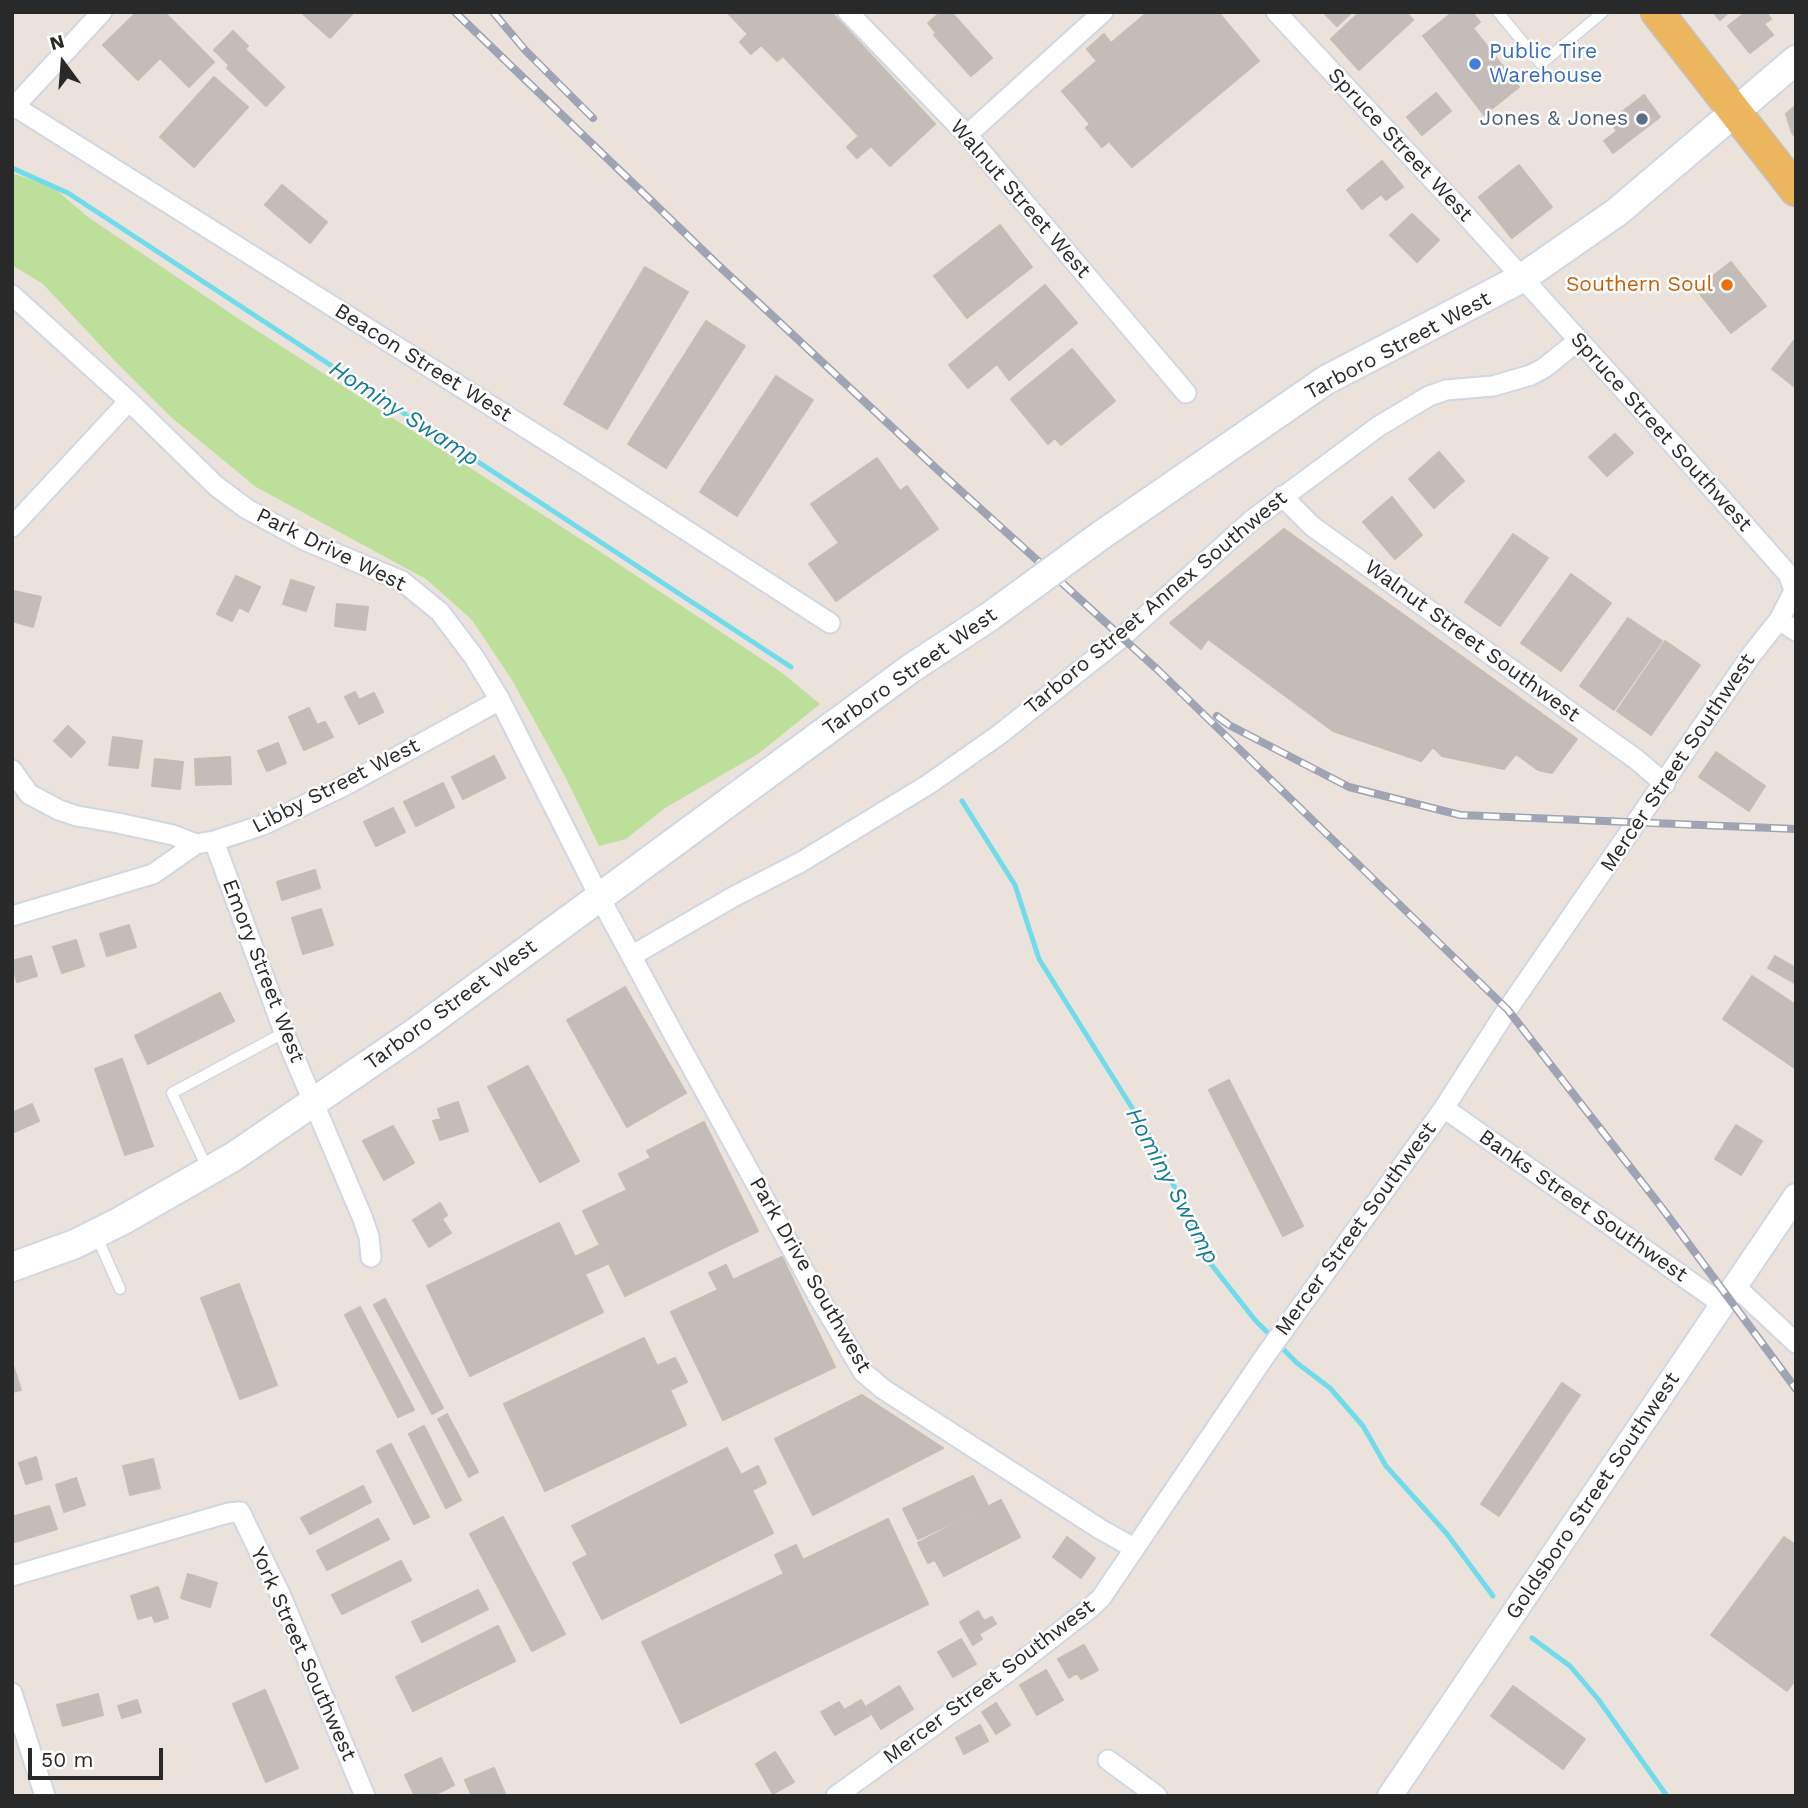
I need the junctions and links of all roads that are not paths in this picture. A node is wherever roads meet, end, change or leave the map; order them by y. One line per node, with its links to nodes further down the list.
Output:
1 (102, 12): 9 (street)
2 (848, 12): 11 (street, Walnut Street West)
3 (1103, 12): 11 (street)
4 (1276, 12): 13 (street, Spruce Street West)
5 (1498, 12): 6 (lane)
6 (1603, 12)
7 (1657, 12): 10 (main road)
8 (1796, 60): 10 (main road, Tarboro Street West)
9 (13, 108): 22 (street, Beacon Street West)
10 (1735, 111): 12 (main road); 13 (main road, Tarboro Street West)
11 (967, 135): 16 (street, Walnut Street West)
12 (1796, 190)
13 (1522, 278): 15 (street, Spruce Street Southwest); 28 (main road, Tarboro Street West, bridge)
14 (12, 295): 17 (street, Park Drive West)
15 (1579, 340): 18 (street, Tarboro Street Annex Southwest); 20 (street, Spruce Street Southwest)
16 (1186, 393)
17 (129, 401): 19 (street); 24 (street, Park Drive West)
18 (1282, 496): 26 (street, Walnut Street Southwest); 30 (street, Tarboro Street Annex Southwest)
19 (12, 527)
20 (1795, 588): 21 (street, Mercer Street Southwest)
21 (1779, 620): 23 (street); 26 (street, Mercer Street Southwest)
22 (830, 623)
23 (1796, 631)
24 (500, 701): 27 (street, Libby Street West); 28 (street, Park Drive West)
25 (12, 770): 27 (street)
26 (1665, 784): 33 (street, Mercer Street Southwest)
27 (205, 843): 29 (street, Libby Street West); 31 (street, Emory Street West)
28 (599, 896): 30 (street, Park Drive Southwest); 32 (main road, Tarboro Street West)
29 (12, 916)
30 (633, 955): 42 (street, Park Drive Southwest)
31 (285, 1032): 32 (street, Emory Street West); 34 (lane)
32 (314, 1100): 34 (main road, Tarboro Street West); 37 (street, Emory Street West)
33 (1444, 1108): 40 (street, Banks Street Southwest); 42 (street, Mercer Street Southwest)
34 (208, 1171): 36 (main road, Tarboro Street West)
35 (1796, 1196): 40 (street, Goldsboro Street Southwest)
36 (95, 1233): 38 (main road, Tarboro Street West); 39 (lane)
37 (371, 1256)
38 (12, 1267)
39 (120, 1289)
40 (1728, 1295): 41 (street, Banks Street Southwest); 51 (street, Goldsboro Street Southwest)
41 (1796, 1343)
42 (1134, 1548): 49 (street, Mercer Street Southwest)
43 (12, 1576): 48 (street, York Street Southwest)
44 (12, 1693): 45 (street)
45 (16, 1719): 47 (street)
46 (1108, 1760): 50 (street)
47 (45, 1796)
48 (365, 1796)
49 (836, 1796)
50 (1157, 1796)
51 (1390, 1796)

